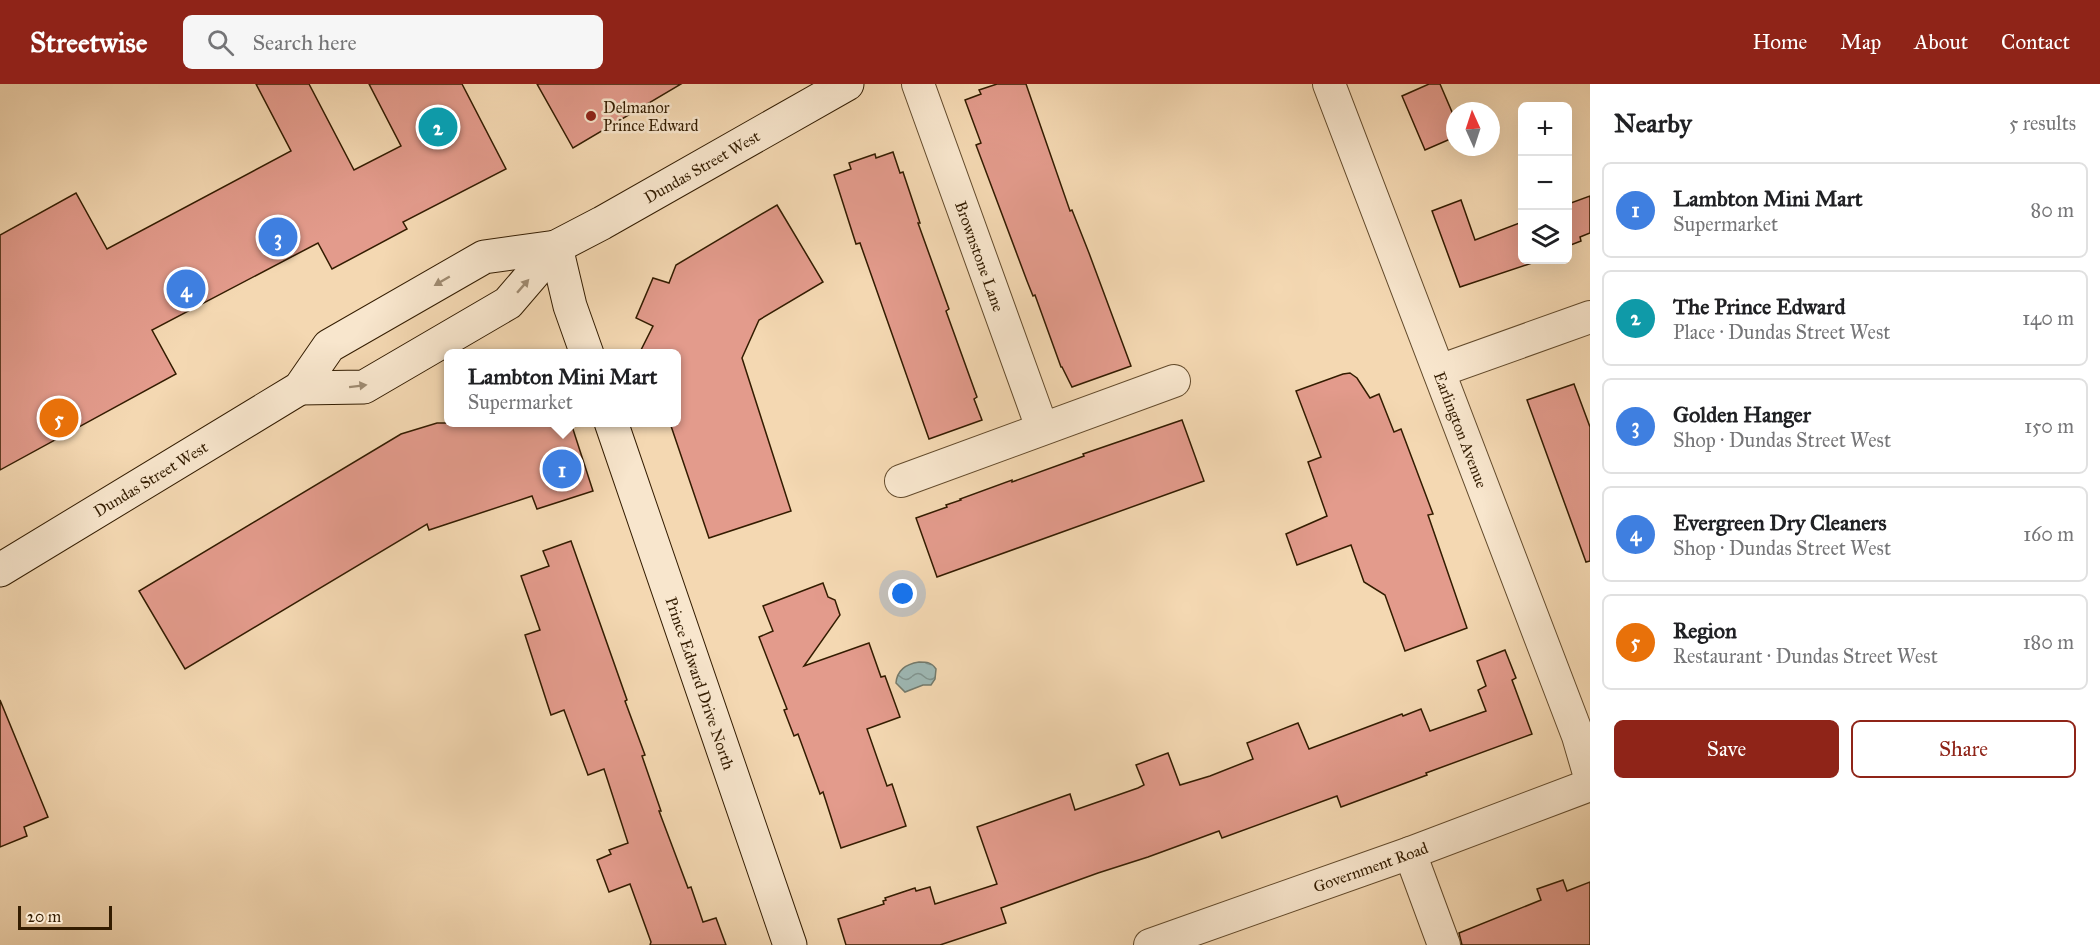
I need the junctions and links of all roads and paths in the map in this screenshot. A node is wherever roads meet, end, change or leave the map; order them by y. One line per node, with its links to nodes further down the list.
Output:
1 (847, 84): 4 (main road, Dundas Street West)
2 (918, 84): 11 (street, Brownstone Lane)
3 (1329, 84): 7 (street, Earlington Avenue)
4 (556, 247): 6 (main road); 9 (main road, Dundas Street West, one-way to 9); 9 (main road, Dundas Street West, one-way to 4)
5 (1590, 317): 7 (street)
6 (585, 349)
7 (1439, 371): 14 (street, Earlington Avenue)
8 (1174, 381): 11 (street)
9 (300, 388): 13 (main road, Dundas Street West)
10 (612, 427): 17 (main road, Prince Edward Drive North)
11 (1042, 428): 12 (street)
12 (901, 481)
13 (0, 570)
14 (1590, 777)
15 (1590, 785): 16 (street, Government Road)
16 (1410, 853): 18 (street, Government Road); 19 (street)
17 (790, 945)
18 (1150, 945)
19 (1444, 945)

